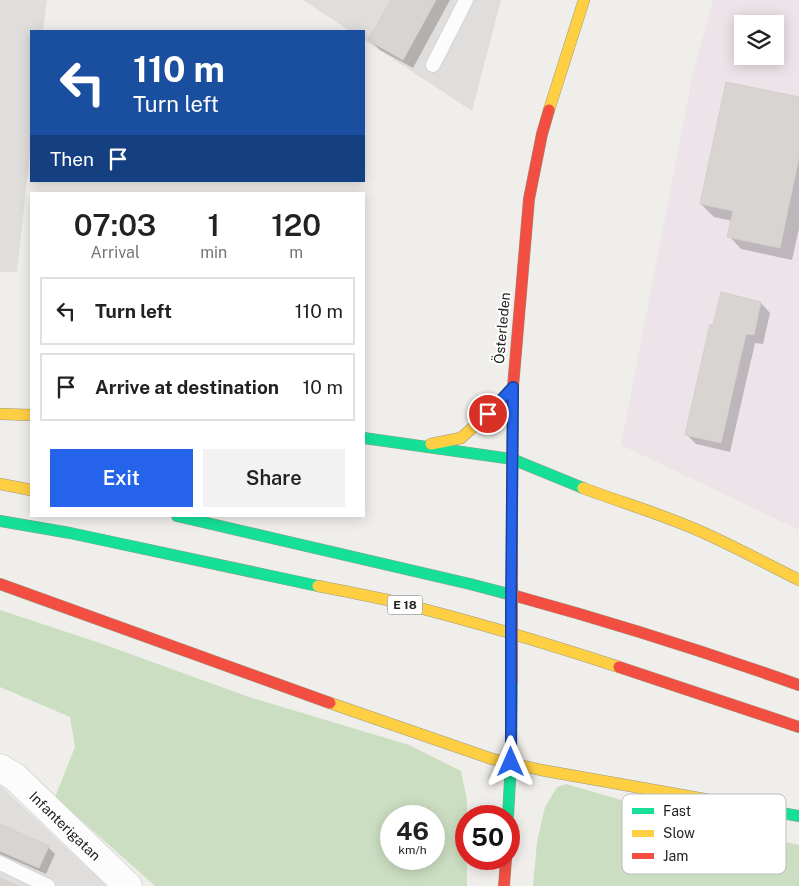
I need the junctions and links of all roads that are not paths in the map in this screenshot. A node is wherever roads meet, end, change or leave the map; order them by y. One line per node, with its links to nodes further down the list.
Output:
1 (466, 0): 3 (lane)
2 (584, 0): 4 (main road, Österleden)
3 (433, 65)
4 (513, 387): 8 (main road); 9 (main road, Österleden)
5 (0, 414): 6 (main road)
6 (30, 415)
7 (365, 438): 8 (main road)
8 (420, 446): 9 (main road)
9 (512, 459): 14 (main road); 18 (main road, Österleden, bridge)
10 (0, 484): 11 (main road)
11 (30, 490)
12 (181, 517): 16 (main road)
13 (0, 521): 17 (main road, E 18)
14 (799, 580)
15 (0, 584): 18 (main road)
16 (799, 685)
17 (799, 727)
18 (511, 762): 20 (main road); 21 (main road, Österleden)
19 (0, 770): 27 (street, Infanterigatan)
20 (677, 794)
21 (509, 805)
22 (786, 814): 23 (main road)
23 (799, 816)
24 (0, 864): 26 (lane)
25 (505, 870): 28 (main road)
26 (48, 886)
27 (128, 886)
28 (504, 886)

